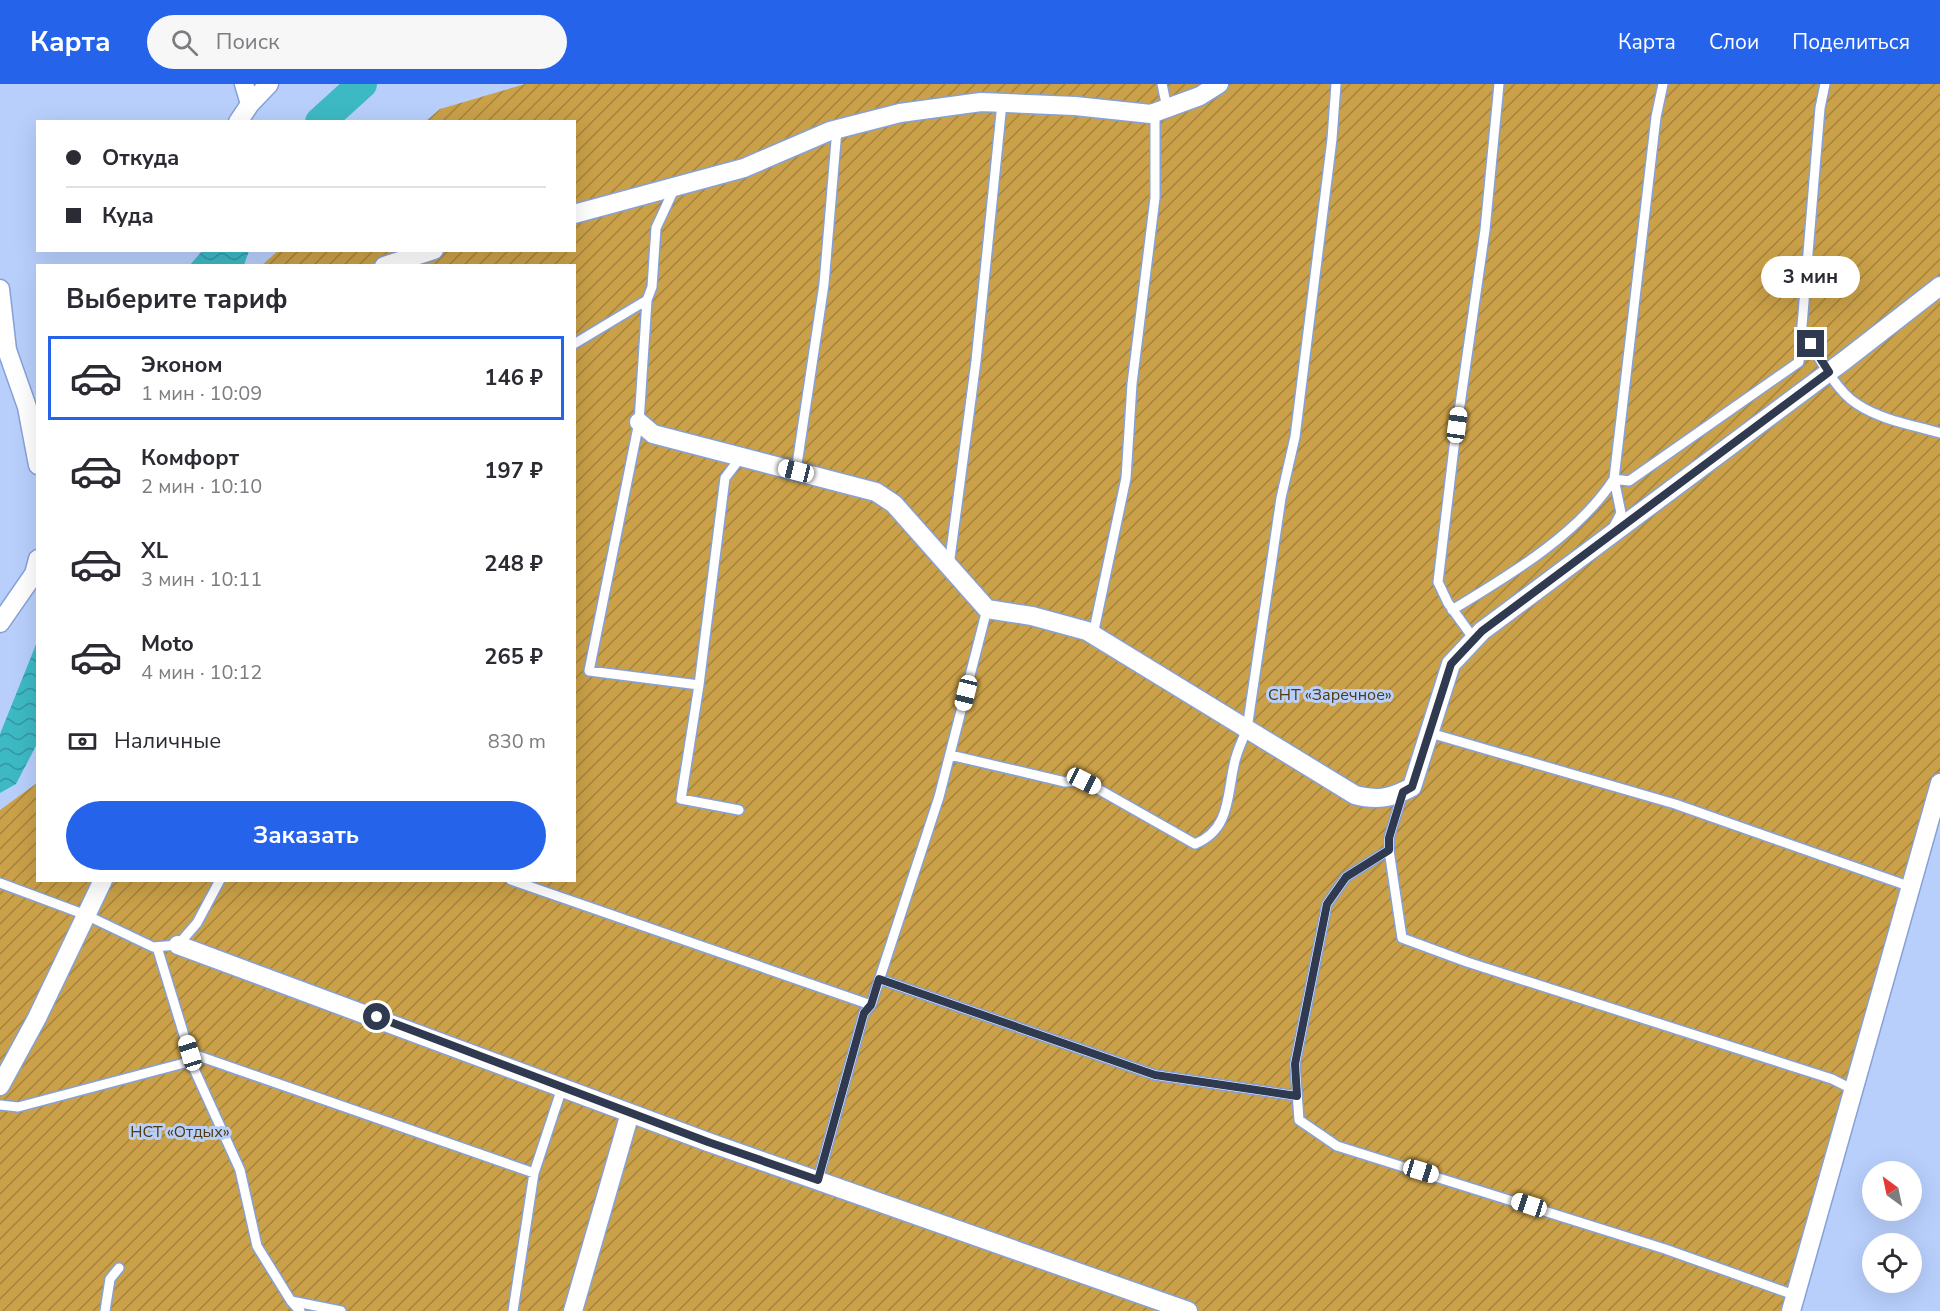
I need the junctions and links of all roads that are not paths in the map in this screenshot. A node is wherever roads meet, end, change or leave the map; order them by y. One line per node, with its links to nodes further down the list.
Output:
1 (244, 84): 11 (street)
2 (260, 84): 11 (lane)
3 (269, 84): 11 (street)
4 (1162, 84): 12 (lane)
5 (1219, 84): 12 (street)
6 (1336, 84): 40 (lane)
7 (1499, 84): 35 (lane)
8 (1663, 84): 30 (lane)
9 (1825, 84): 22 (lane)
10 (1002, 103): 12 (street); 14 (street); 33 (lane)
11 (250, 104): 13 (street)
12 (1161, 110): 37 (lane)
13 (239, 120)
14 (837, 129): 15 (street); 29 (lane)
15 (675, 187): 16 (street); 21 (lane)
16 (576, 213)
17 (424, 252): 18 (street)
18 (390, 264)
19 (1940, 286): 24 (street)
20 (0, 289): 27 (street)
21 (647, 300): 23 (lane); 25 (lane)
22 (1802, 330): 24 (lane); 30 (lane)
23 (576, 343)
24 (1829, 372): 26 (lane); 31 (street)
25 (639, 422): 28 (street); 39 (lane)
26 (1940, 433)
27 (36, 454)
28 (741, 457): 29 (street); 39 (lane)
29 (796, 471): 33 (street)
30 (1614, 479): 31 (lane); 35 (lane)
31 (1608, 538): 38 (street)
32 (36, 566): 36 (street)
33 (949, 566): 34 (street)
34 (987, 609): 37 (street); 42 (lane)
35 (1452, 610): 38 (lane)
36 (0, 623)
37 (1093, 634): 40 (street)
38 (1474, 639): 41 (street)
39 (699, 685): 45 (lane)
40 (1247, 729): 42 (lane); 44 (street)
41 (1430, 733): 44 (street); 51 (lane)
42 (950, 755): 55 (lane)
43 (1940, 783): 51 (street)
44 (1403, 792): 46 (lane)
45 (740, 810)
46 (1389, 850): 60 (lane); 61 (lane)
47 (102, 882): 52 (street)
48 (219, 882): 53 (lane)
49 (517, 882): 56 (lane)
50 (0, 883): 52 (lane)
51 (1911, 887): 60 (street)
52 (86, 915): 54 (lane); 58 (street)
53 (178, 945): 54 (lane); 59 (street)
54 (157, 947): 57 (lane)
55 (879, 979): 56 (lane); 61 (lane)
56 (871, 1005): 65 (lane)
57 (191, 1057): 62 (lane); 64 (lane); 67 (lane)
58 (0, 1086)
59 (562, 1088): 63 (street); 64 (lane)
60 (1854, 1090): 68 (street)
61 (1297, 1096): 68 (lane)
62 (0, 1105)
63 (630, 1113): 65 (street); 73 (street)
64 (534, 1173): 72 (lane)
65 (818, 1180): 74 (street)
66 (119, 1268): 69 (lane)
67 (291, 1301): 70 (lane); 71 (lane)
68 (1794, 1304)
69 (105, 1311)
70 (300, 1311)
71 (342, 1311)
72 (513, 1311)
73 (573, 1311)
74 (1188, 1311)

